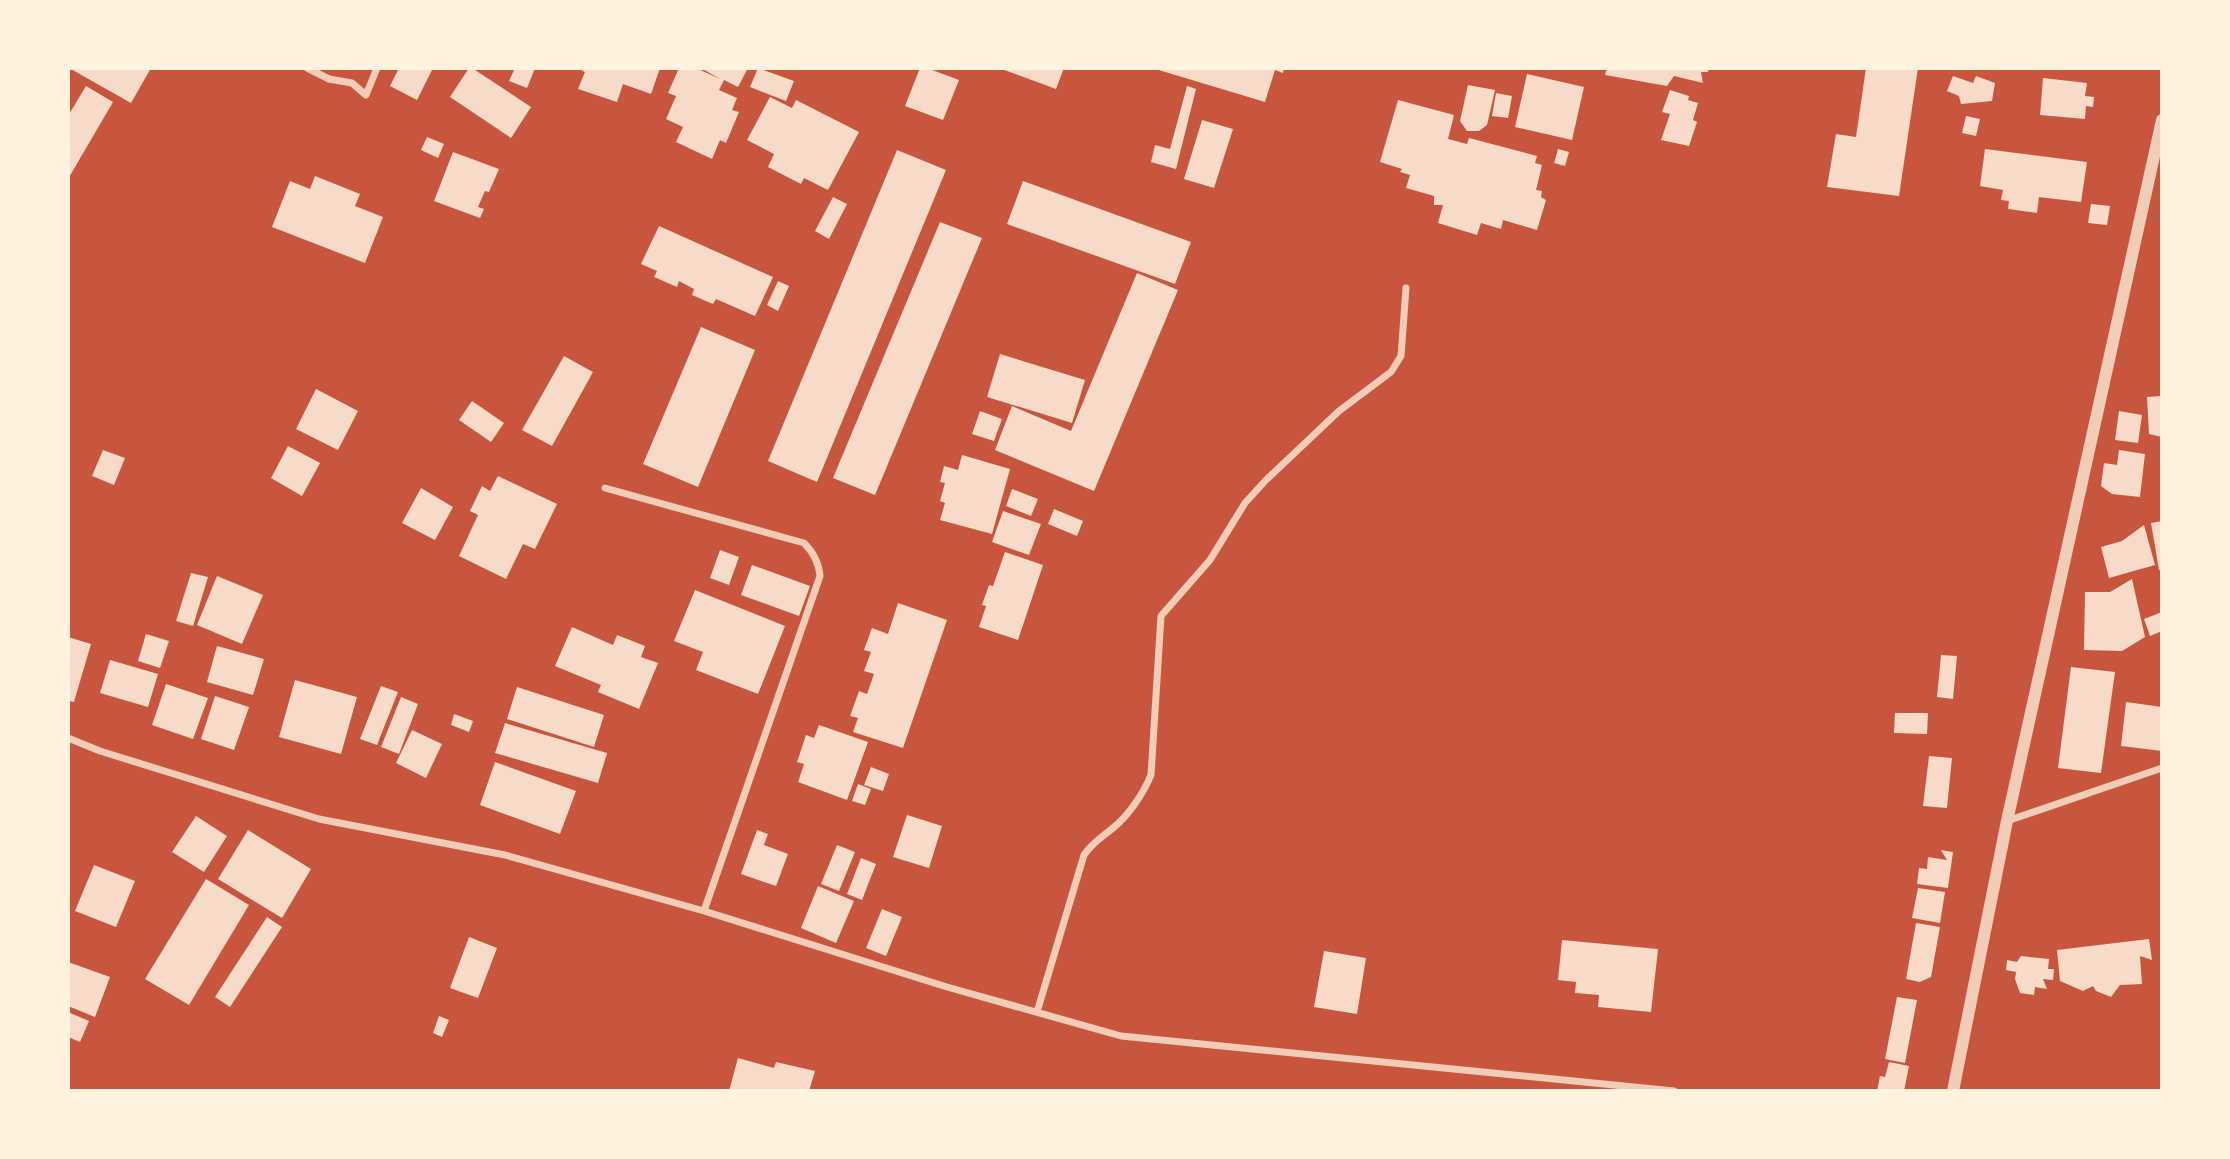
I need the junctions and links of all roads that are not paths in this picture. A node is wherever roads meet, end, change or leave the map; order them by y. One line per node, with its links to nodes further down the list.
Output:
1 (307, 68): 2 (street)
2 (377, 68)
3 (2162, 120): 8 (street)
4 (1406, 288): 10 (street)
5 (605, 488): 9 (street)
6 (68, 738): 9 (street)
7 (2162, 768): 8 (street)
8 (2007, 821): 12 (street)
9 (704, 911): 10 (street)
10 (1037, 1012): 11 (street)
11 (1674, 1091)
12 (1953, 1091)

